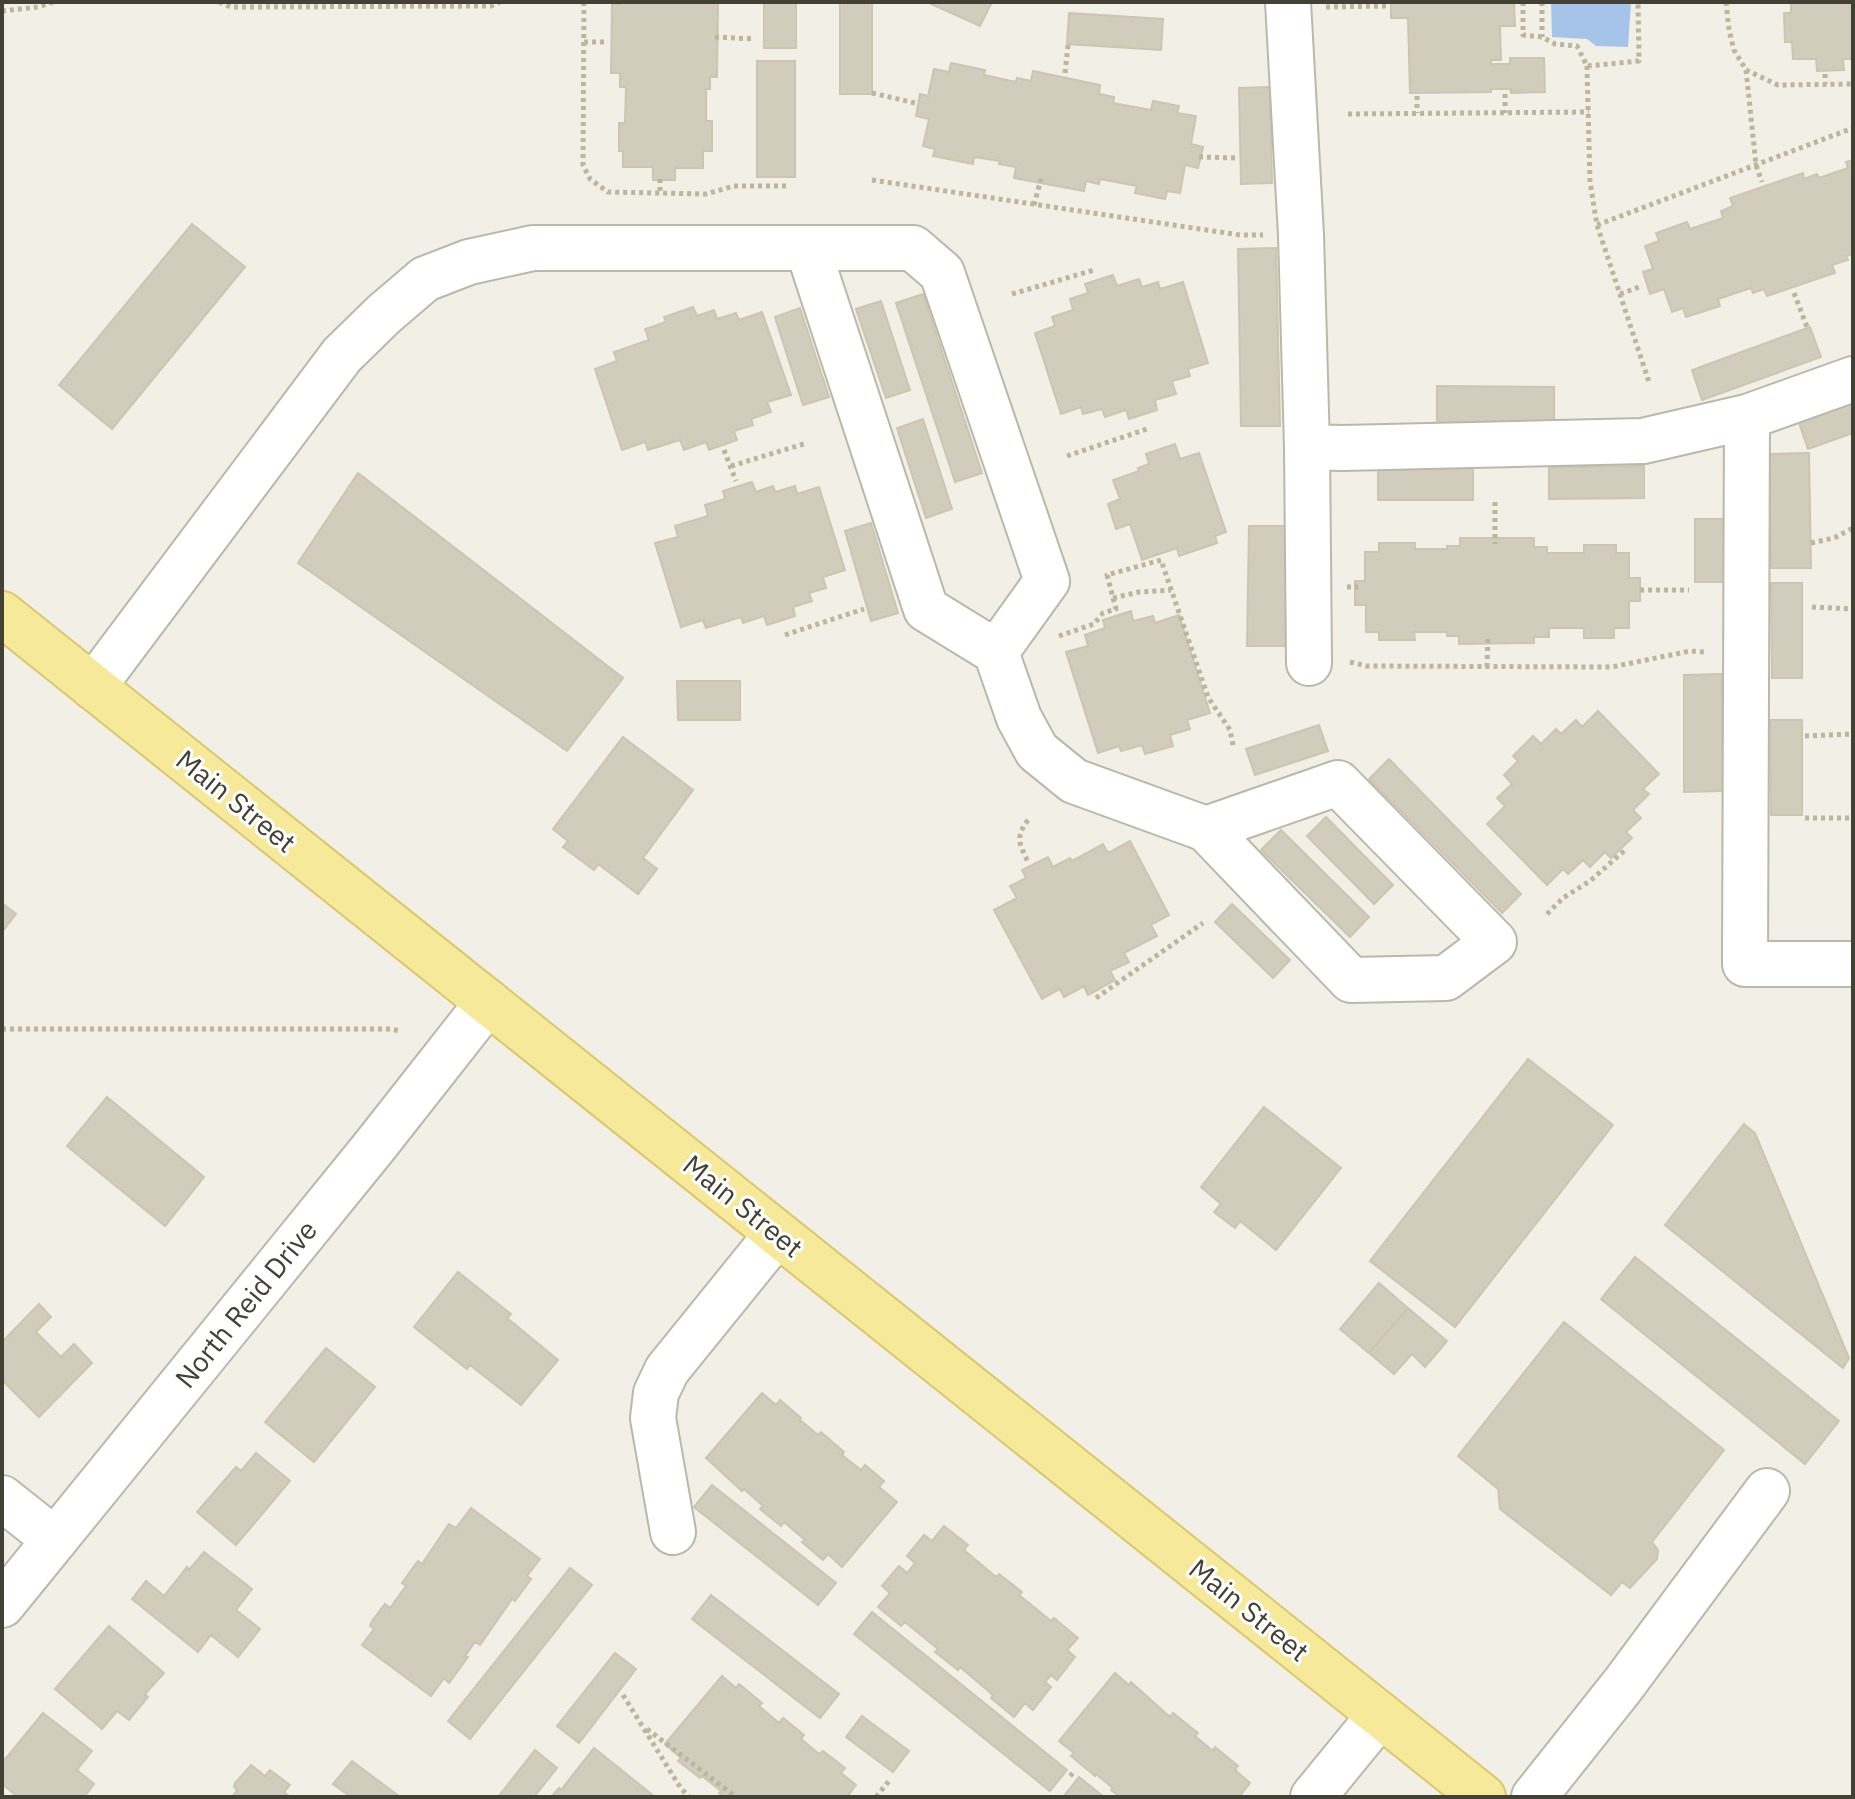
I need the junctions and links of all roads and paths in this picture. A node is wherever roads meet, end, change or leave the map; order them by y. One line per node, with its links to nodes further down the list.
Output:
1 (53, 2): 12 (path)
2 (219, 2): 9 (path)
3 (500, 2): 9 (path)
4 (584, 2): 16 (path)
5 (1523, 2): 14 (path)
6 (1542, 2): 14 (path)
7 (1638, 2): 19 (path)
8 (1726, 2): 20 (path)
9 (359, 4)
10 (1301, 4): 11 (path); 58 (street)
11 (1386, 6)
12 (2, 11)
13 (715, 37): 15 (path)
14 (1542, 37): 19 (path)
15 (755, 39)
16 (584, 42): 17 (path); 42 (path)
17 (607, 42)
18 (1068, 45): 21 (path)
19 (1587, 66): 29 (path)
20 (1746, 70): 23 (path); 36 (path)
21 (1065, 73)
22 (1825, 74): 23 (path)
23 (1825, 84): 24 (path)
24 (1853, 84)
25 (872, 93): 28 (path)
26 (1505, 94): 31 (path)
27 (1417, 96): 30 (path)
28 (915, 103)
29 (1589, 112): 31 (path); 44 (path)
30 (1417, 113): 31 (path); 32 (path)
31 (1505, 113)
32 (1348, 114)
33 (1853, 128): 36 (path)
34 (1199, 157): 35 (path)
35 (1237, 158)
36 (1756, 165): 40 (path); 44 (path)
37 (660, 179): 42 (path)
38 (1041, 179): 43 (path)
39 (872, 180): 43 (path)
40 (1762, 182)
41 (790, 186): 42 (path)
42 (660, 193)
43 (1034, 205): 45 (path)
44 (1597, 225): 51 (path)
45 (1267, 235)
46 (808, 249): 78 (street); 78 (street); 82 (street)
47 (1094, 270): 50 (path)
48 (1639, 287): 51 (path)
49 (1794, 293): 52 (path)
50 (1012, 294)
51 (1620, 294): 54 (path)
52 (1807, 327)
53 (1853, 379): 55 (street)
54 (1649, 382)
55 (1747, 417): 58 (street); 94 (street)
56 (1150, 428): 60 (path)
57 (807, 443): 61 (path)
58 (1307, 447): 80 (street)
59 (724, 450): 61 (path)
60 (1067, 456)
61 (731, 466): 62 (path)
62 (736, 481)
63 (1495, 502): 66 (path)
64 (1853, 528): 65 (path)
65 (1811, 543)
66 (1495, 544)
67 (1171, 590): 70 (path); 70 (path); 85 (path)
68 (1640, 590): 69 (path)
69 (1689, 590)
70 (1113, 598): 77 (path)
71 (1812, 607): 73 (path)
72 (864, 609): 75 (path)
73 (1853, 609)
74 (2, 614): 82 (main road, Main Street)
75 (785, 635)
76 (1488, 635): 81 (path)
77 (1054, 637)
78 (996, 652): 89 (street)
79 (1711, 652): 81 (path)
80 (1324, 661): 81 (path)
81 (1487, 667)
82 (93, 687): 96 (main road, Main Street)
83 (1853, 734): 84 (path)
84 (1805, 736)
85 (1233, 745)
86 (1805, 818): 87 (path)
87 (1853, 818)
88 (1028, 820): 91 (path)
89 (1206, 829): 89 (street)
90 (1625, 850): 92 (path)
91 (1028, 862)
92 (1547, 914)
93 (1203, 923): 95 (path)
94 (1853, 964)
95 (1096, 998)
96 (488, 1002): 99 (main road, Main Street); 103 (street, North Reid Drive)
97 (2, 1029): 98 (path)
98 (400, 1031)
99 (777, 1234): 102 (street); 106 (main road, Main Street)
100 (1767, 1491): 114 (street)
101 (2, 1498): 103 (street)
102 (673, 1532)
103 (55, 1540): 104 (street, North Reid Drive)
104 (2, 1605)
105 (623, 1695): 107 (path)
106 (1380, 1715): 112 (street); 113 (main road, Main Street)
107 (643, 1726): 109 (path); 110 (path)
108 (889, 1781): 111 (path)
109 (689, 1797)
110 (736, 1797)
111 (876, 1797)
112 (1313, 1797)
113 (1483, 1797)
114 (1534, 1797)

